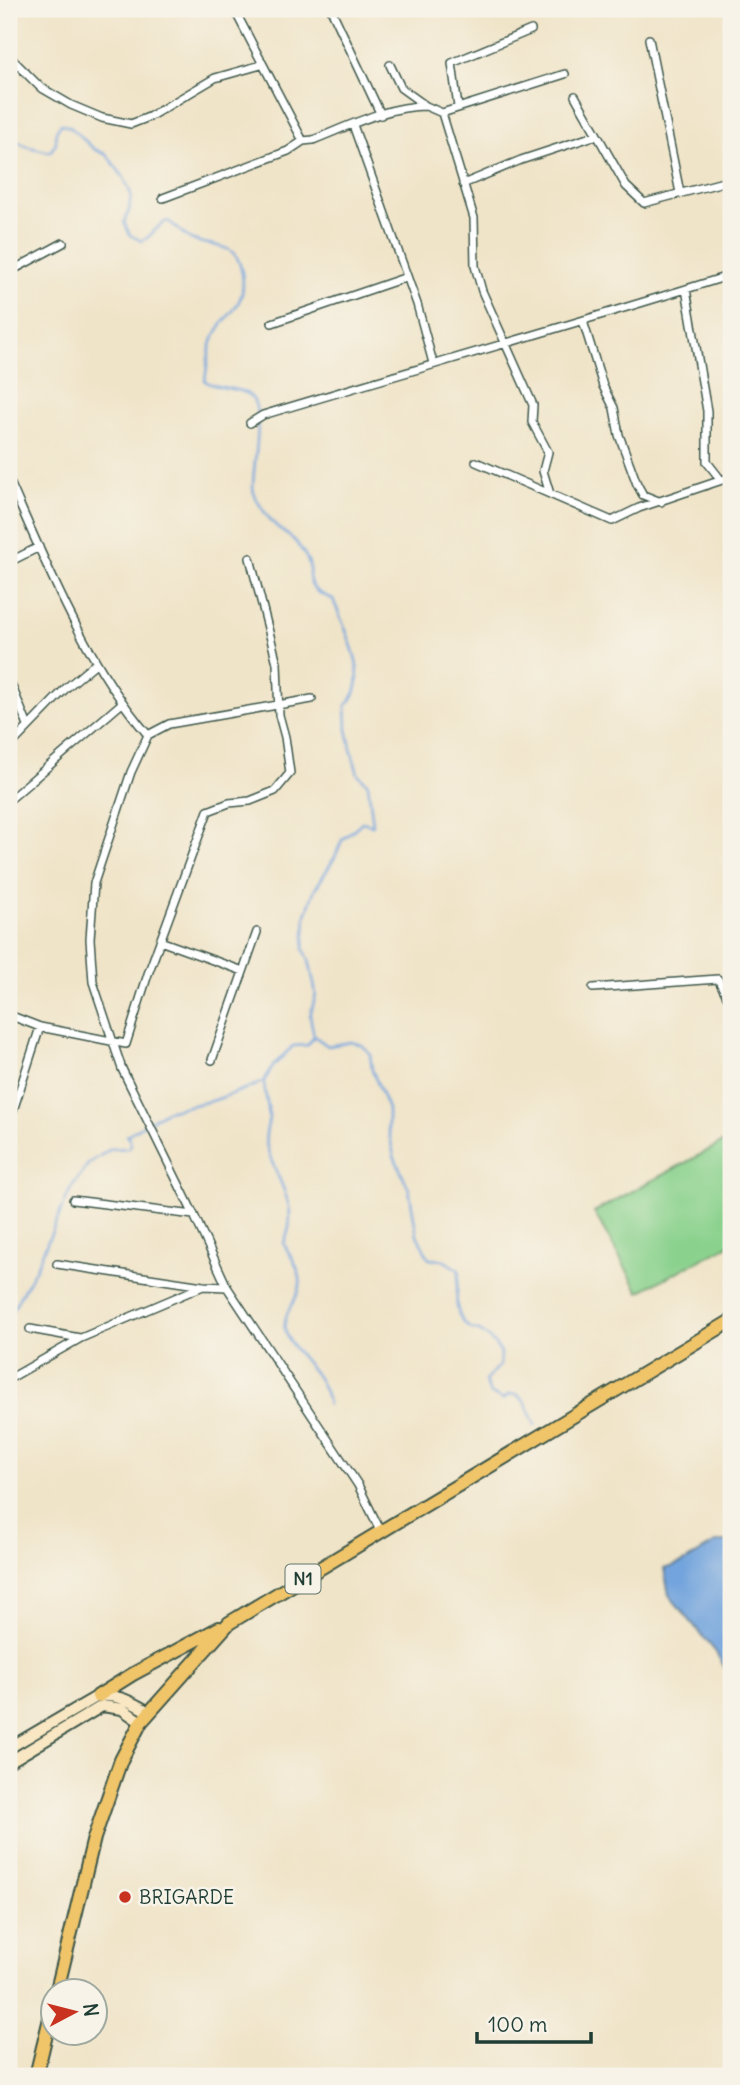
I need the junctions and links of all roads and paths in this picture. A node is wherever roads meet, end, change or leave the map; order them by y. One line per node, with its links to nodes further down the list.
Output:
1 (234, 9): 6 (street)
2 (331, 9): 13 (street)
3 (531, 30): 11 (street)
4 (649, 39): 19 (street)
5 (9, 56): 6 (street)
6 (261, 65): 16 (street)
7 (390, 65): 10 (street)
8 (565, 74): 11 (street)
9 (575, 96): 15 (street)
10 (426, 106): 12 (street); 13 (street)
11 (458, 107): 12 (street)
12 (442, 113): 18 (street)
13 (381, 114): 14 (street)
14 (353, 124): 16 (street); 24 (street)
15 (597, 135): 18 (street); 19 (street)
16 (303, 141): 20 (street)
17 (731, 180): 19 (street)
18 (463, 184): 28 (street)
19 (680, 193)
20 (163, 198)
21 (63, 243): 22 (street)
22 (9, 272)
23 (731, 275): 25 (street)
24 (407, 277): 27 (street); 29 (street)
25 (686, 289): 26 (street); 34 (street)
26 (583, 321): 28 (street); 36 (street)
27 (272, 323)
28 (504, 344): 29 (street); 35 (street)
29 (433, 363): 30 (street)
30 (250, 423)
31 (476, 462): 35 (street)
32 (731, 477): 34 (street)
33 (9, 480): 37 (street)
34 (721, 480): 36 (street)
35 (550, 494): 36 (street)
36 (662, 502)
37 (39, 547): 39 (street); 40 (street)
38 (250, 558): 44 (street)
39 (9, 562)
40 (96, 663): 43 (street); 45 (street)
41 (9, 679): 45 (street)
42 (312, 699): 44 (street)
43 (121, 704): 46 (street); 48 (street)
44 (278, 705): 46 (street); 50 (street)
45 (28, 726): 47 (street)
46 (148, 735): 56 (street)
47 (9, 747)
48 (9, 800)
49 (257, 932): 51 (street)
50 (160, 941): 51 (street); 56 (street)
51 (243, 971): 57 (street)
52 (593, 988): 53 (street)
53 (731, 1004)
54 (9, 1015): 55 (street)
55 (40, 1027): 56 (street); 58 (street)
56 (112, 1042): 61 (street)
57 (212, 1060)
58 (12, 1099): 59 (street)
59 (9, 1123)
60 (73, 1200): 61 (street)
61 (194, 1215): 64 (street)
62 (57, 1264): 63 (street)
63 (203, 1286): 64 (street); 67 (street)
64 (227, 1287): 69 (street)
65 (731, 1321): 69 (highway, N1)
66 (30, 1329): 67 (street)
67 (81, 1338): 68 (street)
68 (9, 1378)
69 (381, 1533): 70 (highway, N1)
70 (229, 1623): 71 (highway); 72 (highway, N1)
71 (98, 1696): 72 (main road); 73 (main road)
72 (145, 1717): 74 (main road); 75 (highway, N1)
73 (9, 1748)
74 (10, 1759)
75 (60, 1976)
76 (43, 2046): 77 (highway)
77 (36, 2076)

